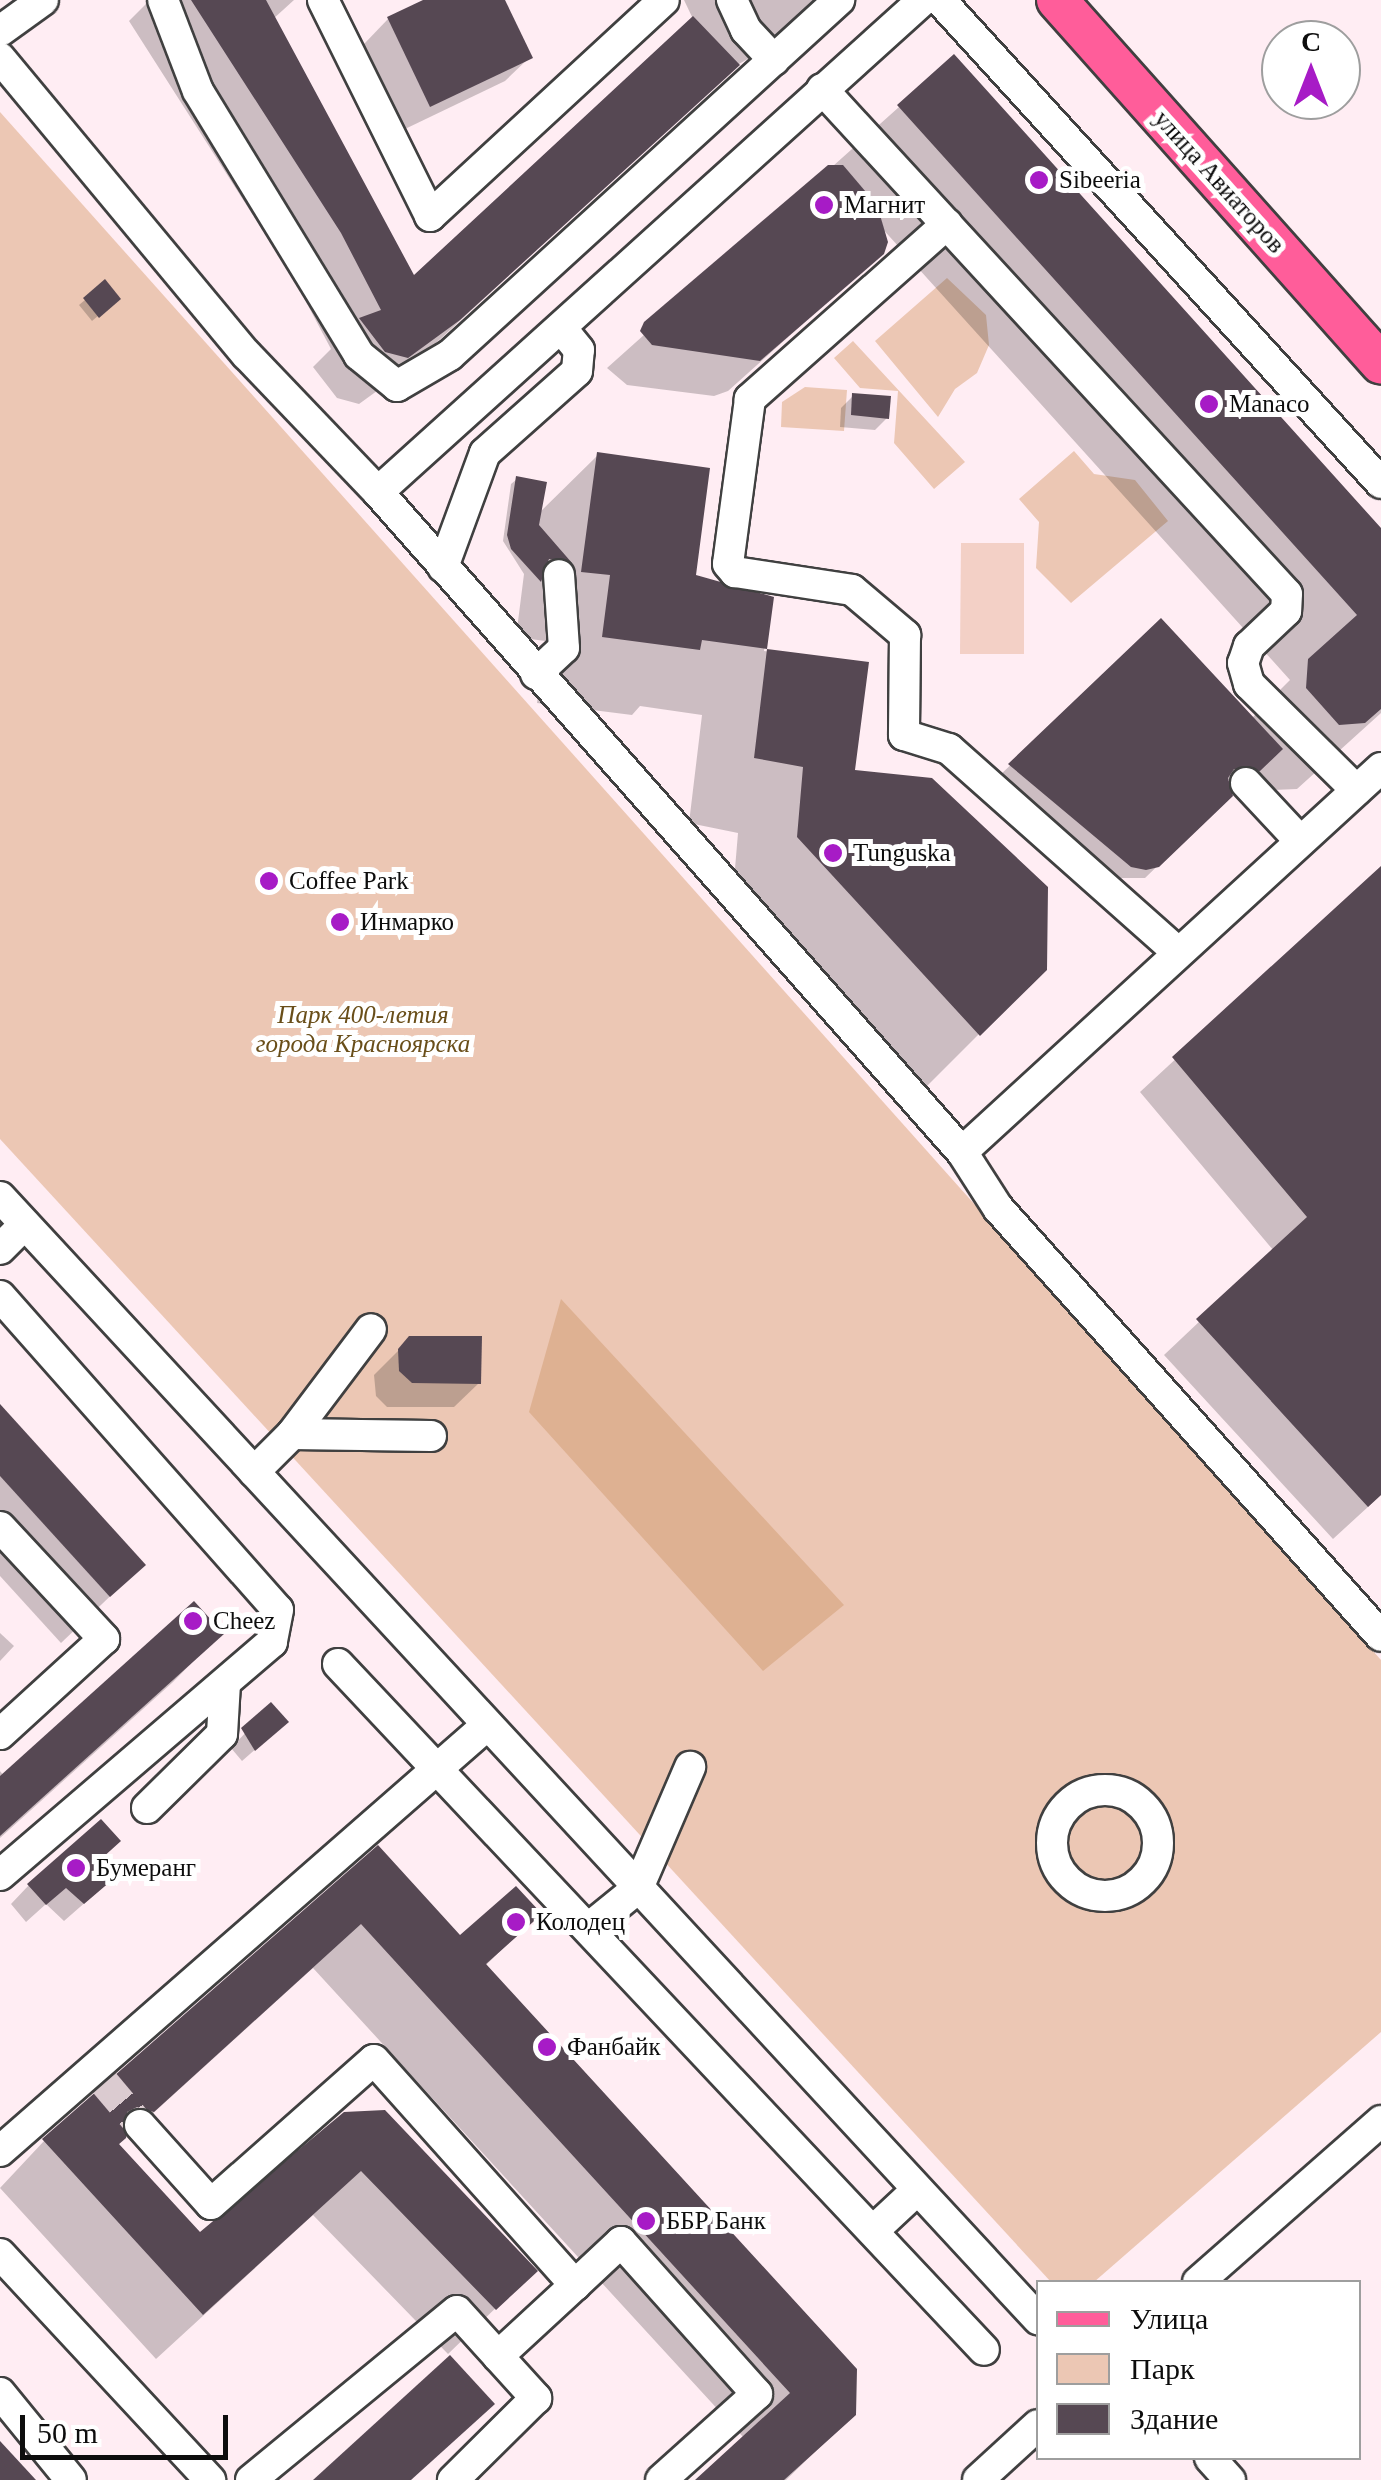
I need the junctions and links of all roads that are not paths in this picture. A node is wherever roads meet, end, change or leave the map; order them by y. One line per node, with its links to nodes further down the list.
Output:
1 (43, 0): 10 (street)
2 (162, 0): 12 (street)
3 (323, 0): 4 (street)
4 (664, 0)
5 (732, 0): 12 (street)
6 (840, 0): 12 (street)
7 (940, 0): 17 (street)
8 (1056, 0): 16 (main road, улица Авиаторов)
9 (908, 4): 13 (street)
10 (0, 32)
11 (0, 58): 18 (street)
12 (774, 60)
13 (822, 89): 14 (street); 15 (street)
14 (947, 224): 24 (street); 26 (street)
15 (562, 329): 18 (street); 19 (street)
16 (1381, 364)
17 (1381, 483)
18 (378, 492): 19 (street)
19 (443, 567): 21 (street)
20 (559, 575): 21 (street)
21 (536, 674): 27 (street)
22 (1381, 768): 24 (street)
23 (1246, 784): 25 (street)
24 (1356, 790): 25 (street)
25 (1300, 841): 26 (street)
26 (1178, 952): 27 (street)
27 (962, 1152): 37 (street)
28 (0, 1197): 29 (street)
29 (25, 1224): 30 (street); 35 (street)
30 (0, 1249)
31 (0, 1296): 39 (street)
32 (371, 1329): 33 (street)
33 (292, 1434): 34 (street); 35 (street)
34 (431, 1436)
35 (254, 1472): 41 (street)
36 (0, 1526): 40 (street)
37 (1381, 1636)
38 (338, 1664): 43 (street)
39 (225, 1684): 44 (street); 45 (street)
40 (3, 1725)
41 (486, 1726): 43 (street); 46 (street)
42 (690, 1768): 46 (street)
43 (432, 1769): 47 (street); 50 (street)
44 (146, 1808)
45 (0, 1875)
46 (638, 1888): 47 (street); 51 (street)
47 (590, 1928): 52 (street)
48 (1381, 2121): 54 (street)
49 (140, 2125): 55 (street)
50 (0, 2151)
51 (917, 2190): 52 (street); 56 (street)
52 (873, 2231): 57 (street)
53 (0, 2254): 63 (street)
54 (1200, 2280)
55 (575, 2285): 58 (street); 66 (street)
56 (1036, 2317)
57 (984, 2350)
58 (498, 2356): 64 (street); 65 (street)
59 (0, 2393): 62 (street)
60 (1036, 2428): 67 (street)
61 (1212, 2460): 68 (street)
62 (71, 2480)
63 (210, 2480)
64 (251, 2480)
65 (453, 2480)
66 (661, 2480)
67 (978, 2480)
68 (1230, 2480)

